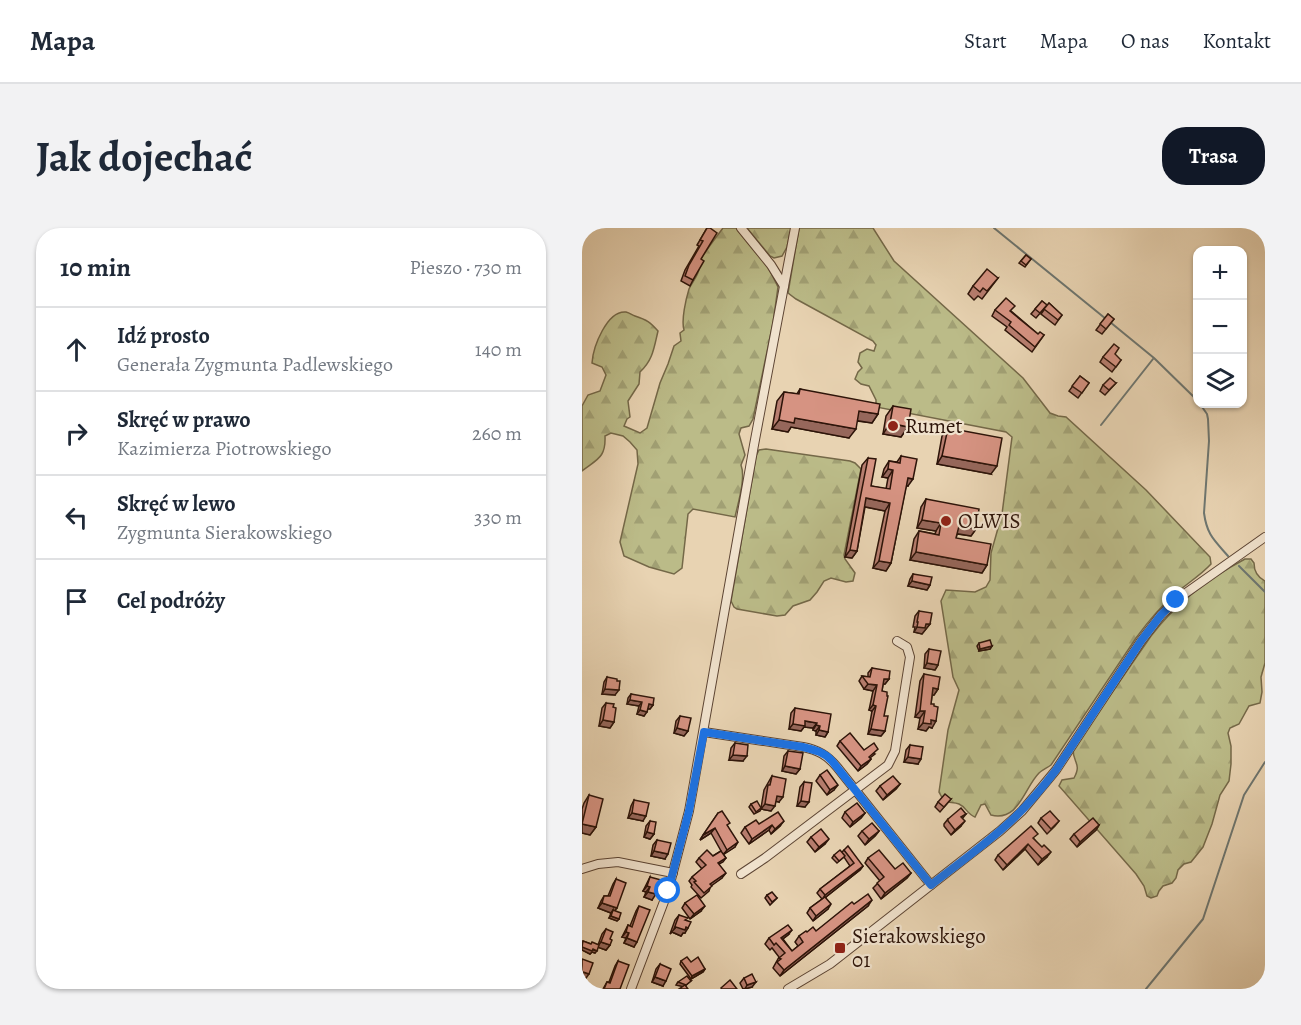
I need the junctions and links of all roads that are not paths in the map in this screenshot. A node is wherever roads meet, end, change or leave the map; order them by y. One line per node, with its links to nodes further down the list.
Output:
1 (741, 228): 3 (street)
2 (795, 228): 3 (street)
3 (784, 286): 6 (street)
4 (1265, 537): 11 (street)
5 (897, 640): 7 (street)
6 (704, 732): 7 (street); 9 (street)
7 (856, 791): 10 (street); 11 (street)
8 (582, 869): 9 (street)
9 (673, 873): 12 (street)
10 (741, 874)
11 (931, 885): 13 (street)
12 (631, 989)
13 (788, 989)

